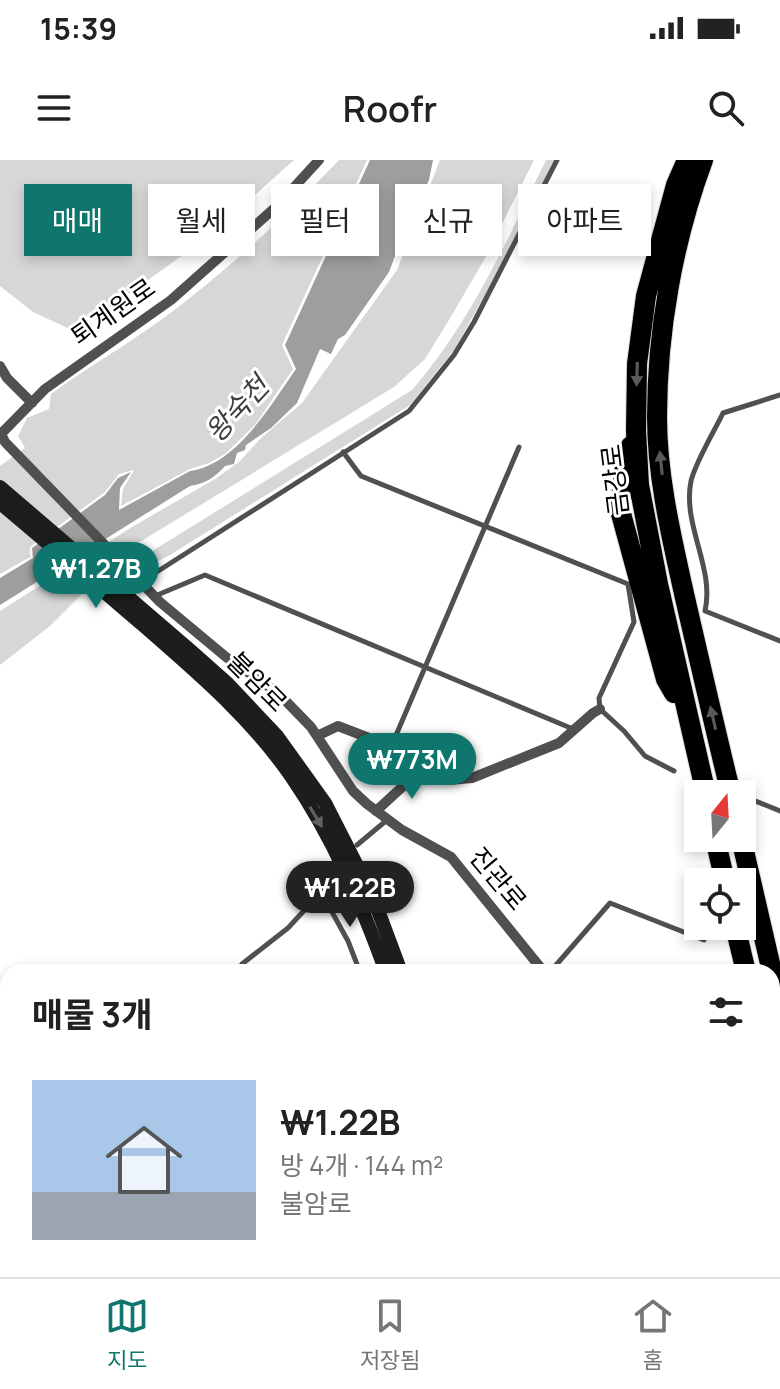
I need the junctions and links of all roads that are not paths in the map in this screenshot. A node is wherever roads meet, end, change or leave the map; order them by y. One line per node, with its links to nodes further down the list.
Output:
1 (319, 160): 11 (street, 퇴계원로)
2 (557, 160): 14 (lane)
3 (675, 160): 8 (highway)
4 (687, 160): 8 (highway, 금강로)
5 (703, 160): 7 (highway, 금강로)
6 (717, 160): 7 (highway)
7 (671, 281): 30 (highway, 금강로, one-way to 7)
8 (646, 296): 29 (highway, 금강로, one-way to 29)
9 (0, 366): 11 (street)
10 (780, 395): 20 (lane)
11 (32, 403): 12 (street, 퇴계원로)
12 (2, 436): 18 (street, 진관로)
13 (519, 447): 17 (lane)
14 (343, 452): 17 (lane); 18 (lane)
15 (0, 487): 22 (street, 불암로)
16 (0, 503): 22 (street, 불암로)
17 (486, 524): 21 (lane); 23 (lane)
18 (140, 583): 19 (street, 진관로)
19 (154, 596): 21 (lane); 25 (street, 진관로)
20 (780, 641)
21 (426, 668): 24 (lane); 26 (lane)
22 (222, 687): 44 (street, 불암로, one-way to 44); 45 (street, 불암로)
23 (600, 709): 24 (street); 28 (lane)
24 (574, 730): 27 (street)
25 (317, 736): 26 (street); 32 (street, 진관로)
26 (390, 748): 27 (street)
27 (424, 767): 32 (street)
28 (674, 771)
29 (703, 780)
30 (728, 780)
31 (756, 801): 33 (lane)
32 (376, 811): 34 (street, 진관로)
33 (780, 811)
34 (388, 819): 35 (lane); 46 (street, 진관로)
35 (357, 845)
36 (744, 852): 50 (highway)
37 (335, 877): 38 (lane)
38 (322, 894): 42 (lane); 43 (lane)
39 (684, 932): 47 (lane)
40 (737, 940): 48 (highway)
41 (738, 940): 49 (highway)
42 (242, 964)
43 (357, 964)
44 (383, 964)
45 (398, 964)
46 (538, 964)
47 (557, 964)
48 (738, 964)
49 (744, 964)
50 (770, 964)

